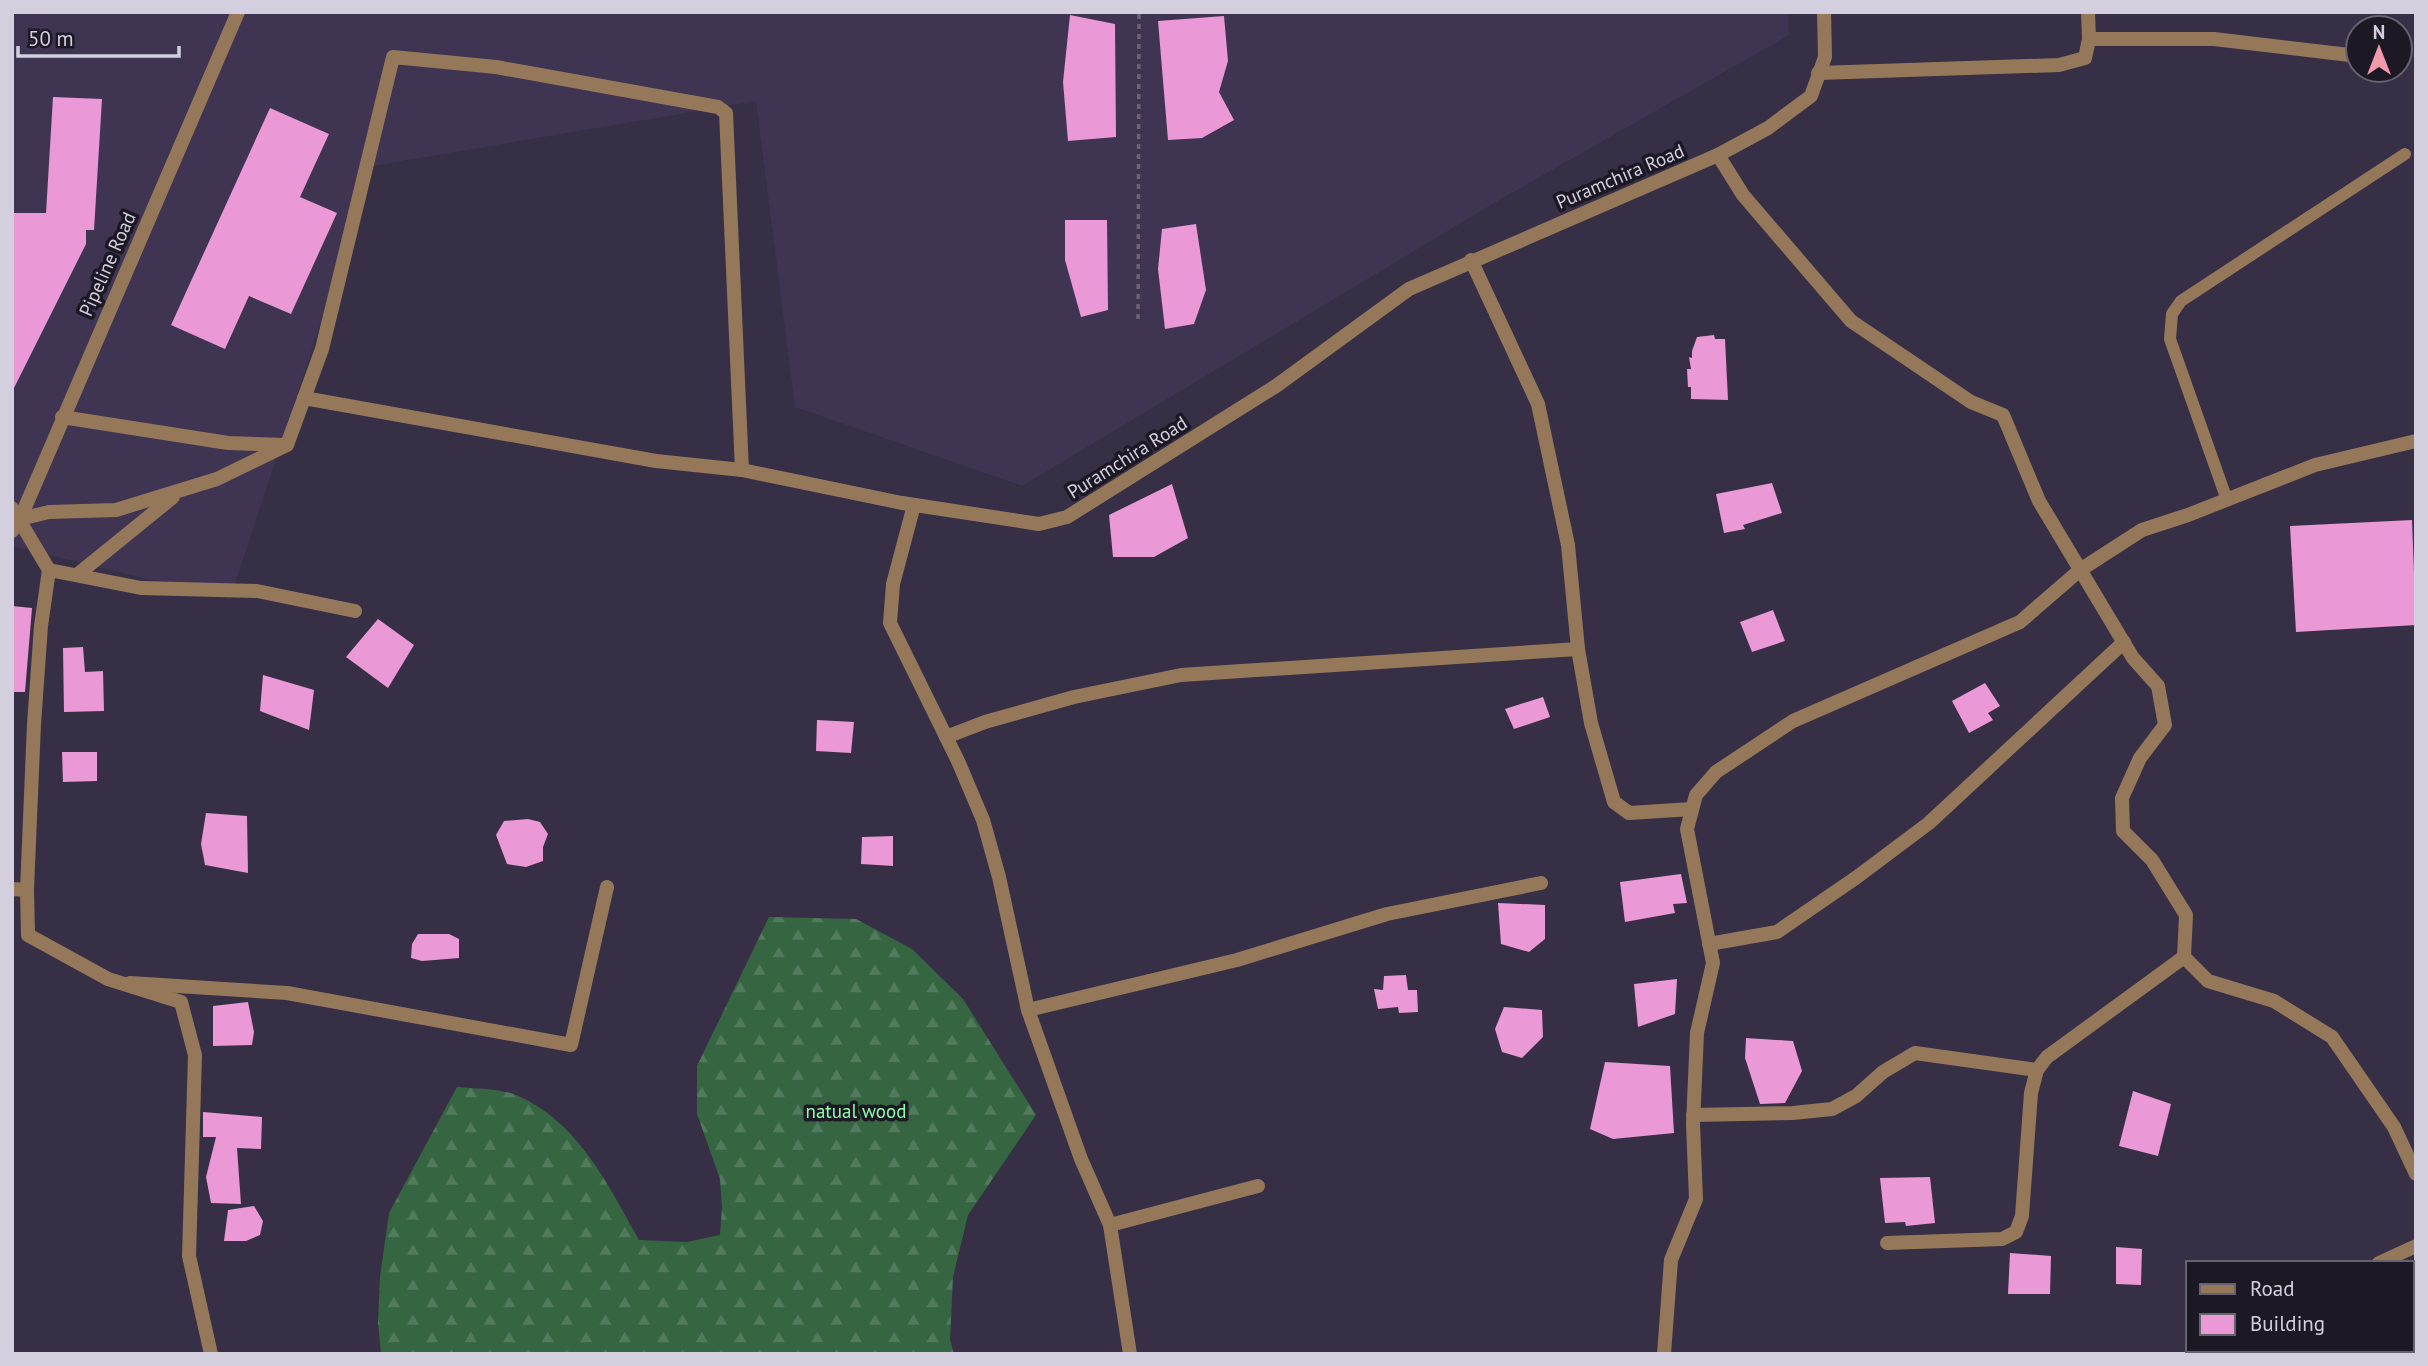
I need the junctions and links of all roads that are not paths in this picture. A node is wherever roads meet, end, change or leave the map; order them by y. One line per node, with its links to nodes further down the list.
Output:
1 (237, 12): 11 (street, Pipeline Road)
2 (1824, 12): 6 (street, Puramchira Road)
3 (2088, 12): 4 (street)
4 (2090, 39): 5 (street); 6 (street)
5 (2344, 54)
6 (1818, 73): 8 (street, Puramchira Road)
7 (2405, 154): 16 (lane)
8 (1718, 155): 9 (street, Puramchira Road); 20 (street)
9 (1471, 260): 17 (street, Puramchira Road); 24 (street)
10 (304, 398): 13 (street); 14 (street, Puramchira Road); 14 (street)
11 (62, 417): 13 (street); 18 (street, Pipeline Road)
12 (2416, 441): 16 (street)
13 (287, 445): 15 (street)
14 (742, 470): 17 (street, Puramchira Road)
15 (182, 490): 18 (street); 21 (street)
16 (2227, 500): 20 (street)
17 (914, 505): 25 (street)
18 (15, 519): 19 (street)
19 (48, 570): 21 (street); 29 (street)
20 (2080, 570): 23 (street); 26 (street)
21 (77, 575): 22 (street)
22 (355, 611)
23 (2124, 642): 30 (street); 31 (street)
24 (1578, 649): 25 (street); 26 (street)
25 (946, 737): 33 (street)
26 (1692, 809): 30 (street)
27 (1541, 883): 33 (street)
28 (607, 887): 32 (street)
29 (20, 890): 32 (street)
30 (1709, 944): 35 (street)
31 (2184, 957): 34 (street); 36 (street)
32 (118, 982): 42 (street)
33 (1028, 1010): 38 (street)
34 (2037, 1070): 35 (street); 39 (street)
35 (1693, 1115): 44 (street)
36 (2416, 1174)
37 (1258, 1186): 38 (street)
38 (1110, 1224): 43 (street)
39 (1887, 1243)
40 (2416, 1246): 41 (street)
41 (2383, 1261)
42 (211, 1354)
43 (1130, 1354)
44 (1664, 1354)

